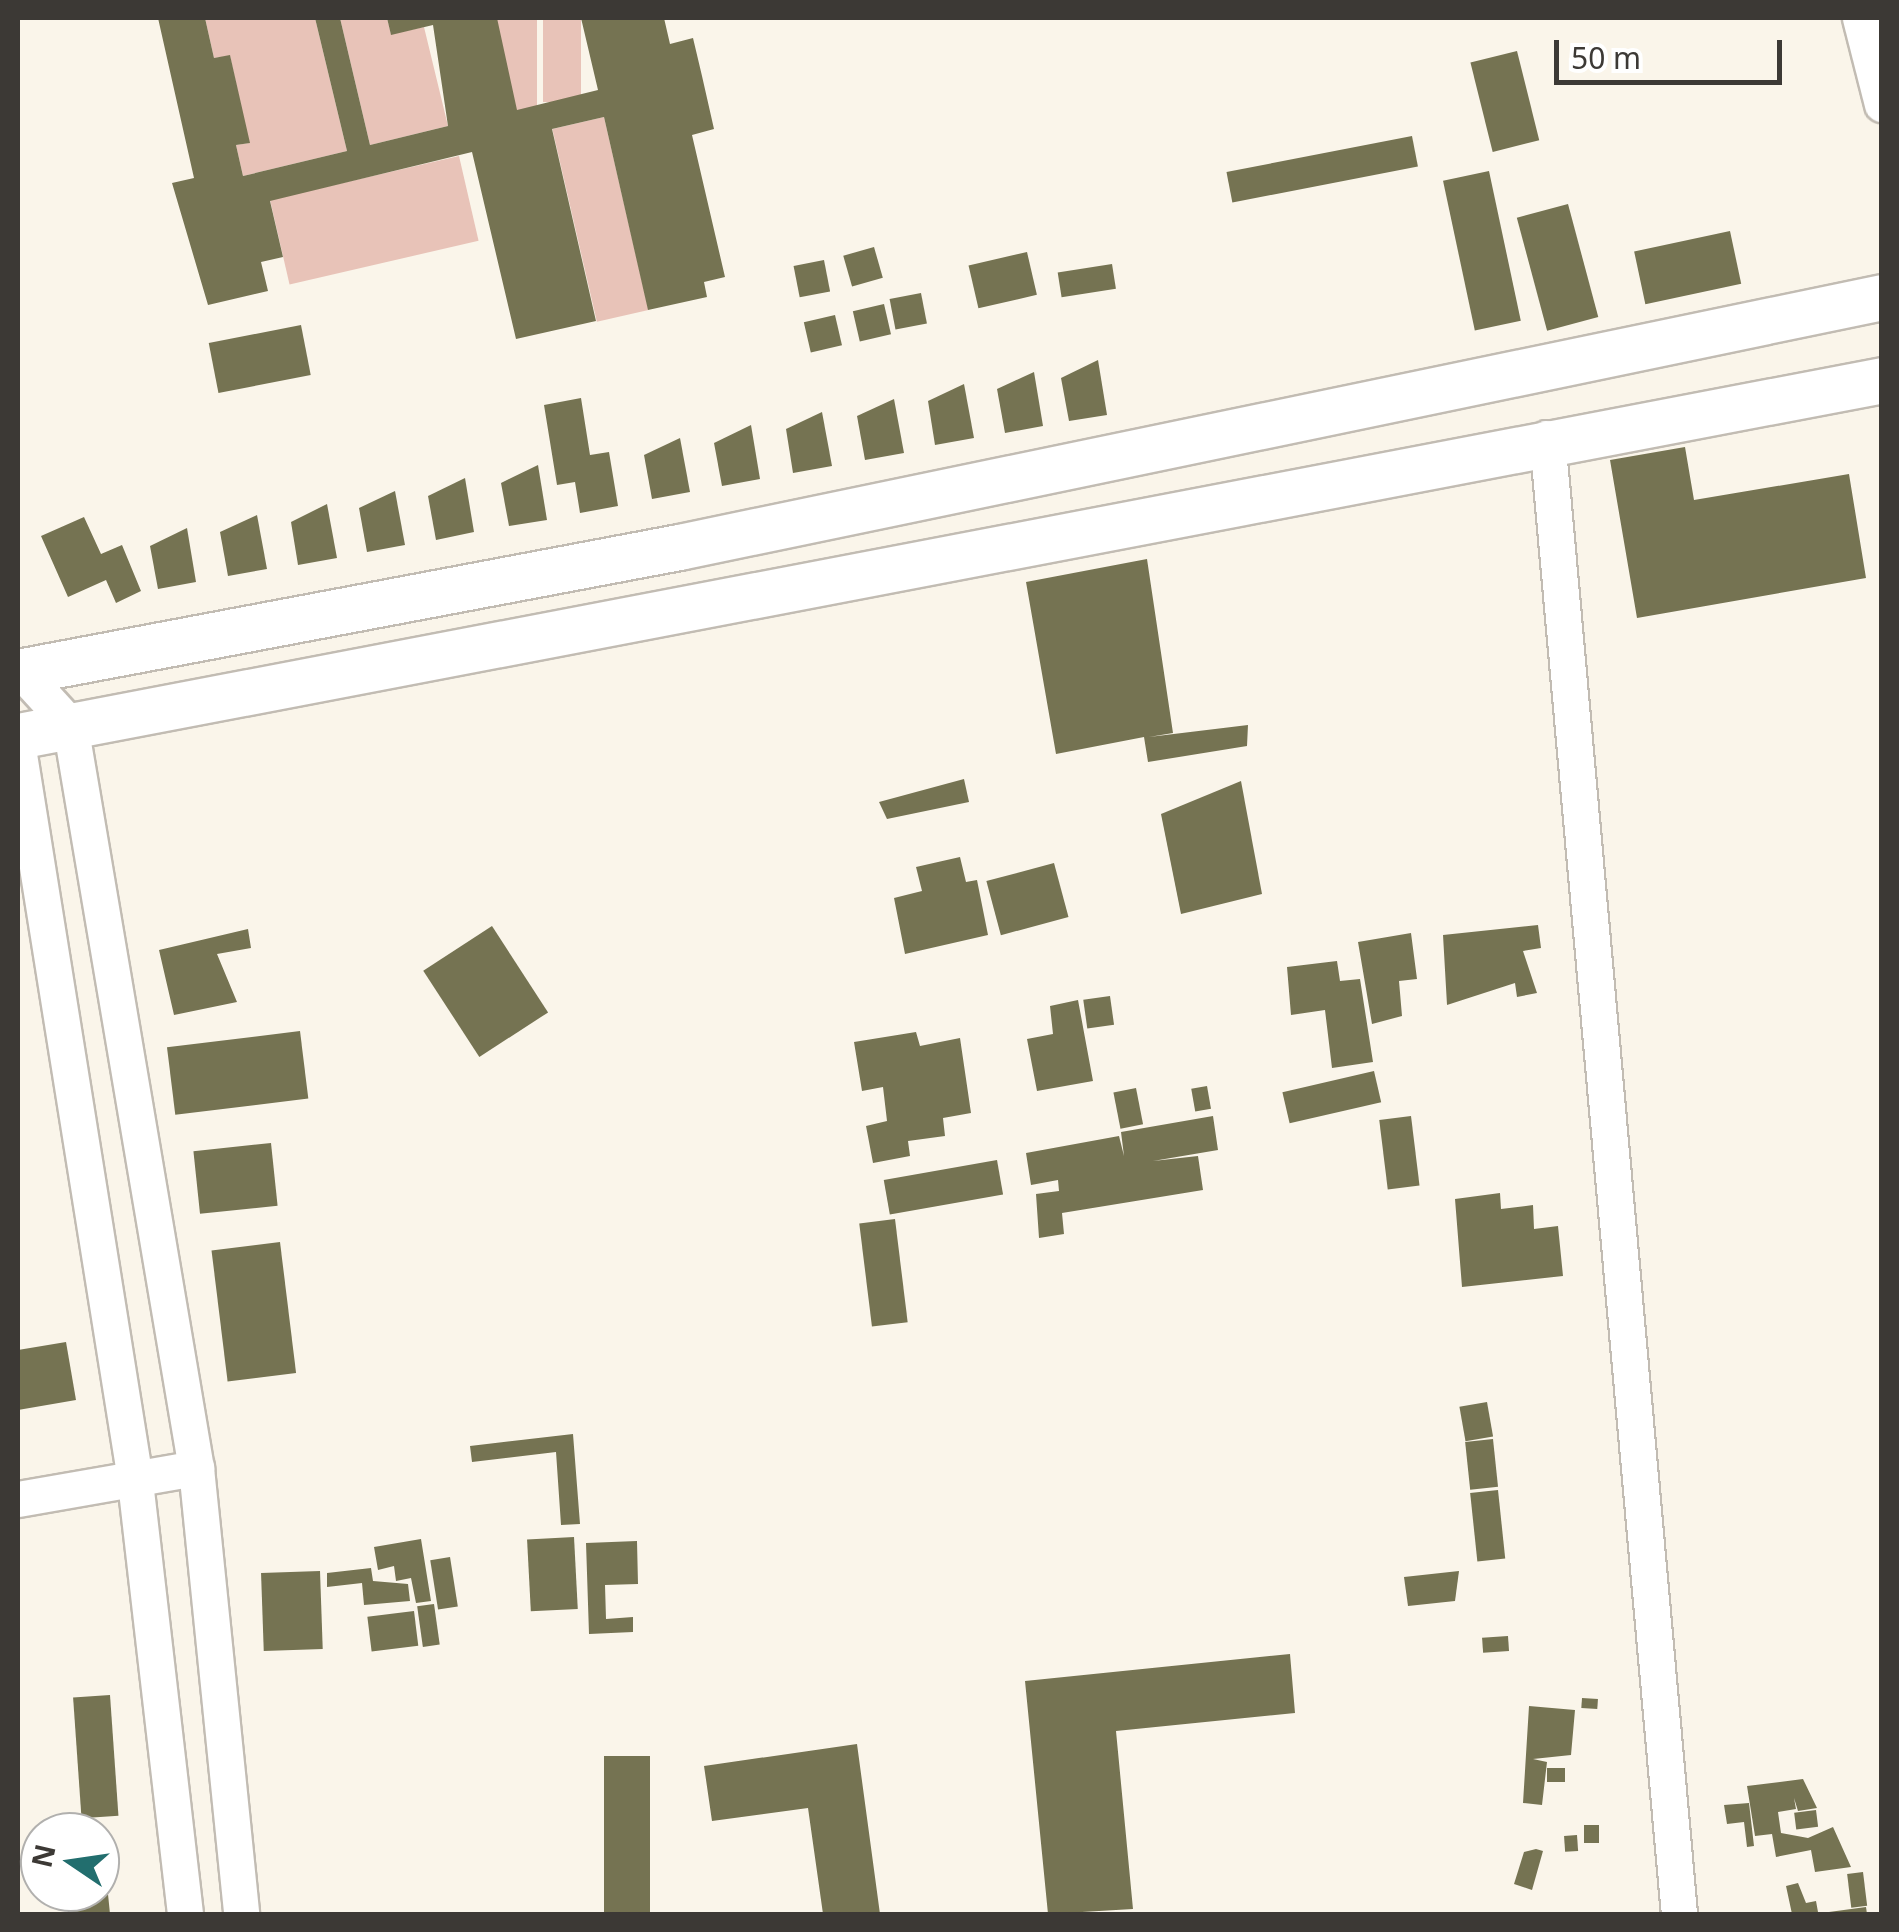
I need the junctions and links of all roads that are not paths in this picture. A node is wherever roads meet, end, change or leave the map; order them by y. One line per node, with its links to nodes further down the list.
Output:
1 (1860, 18): 2 (street)
2 (1881, 99)
3 (1882, 296): 5 (main road)
4 (1882, 380): 6 (main road)
5 (1388, 403): 7 (main road); 8 (main road)
6 (1547, 438): 7 (main road); 17 (street)
7 (1404, 471): 9 (main road)
8 (18, 678): 9 (street)
9 (70, 725): 10 (main road); 12 (street)
10 (18, 736)
11 (18, 748): 13 (street)
12 (196, 1468): 13 (street); 16 (street)
13 (134, 1473): 14 (street); 15 (street)
14 (18, 1500)
15 (185, 1914)
16 (242, 1914)
17 (1679, 1914)

